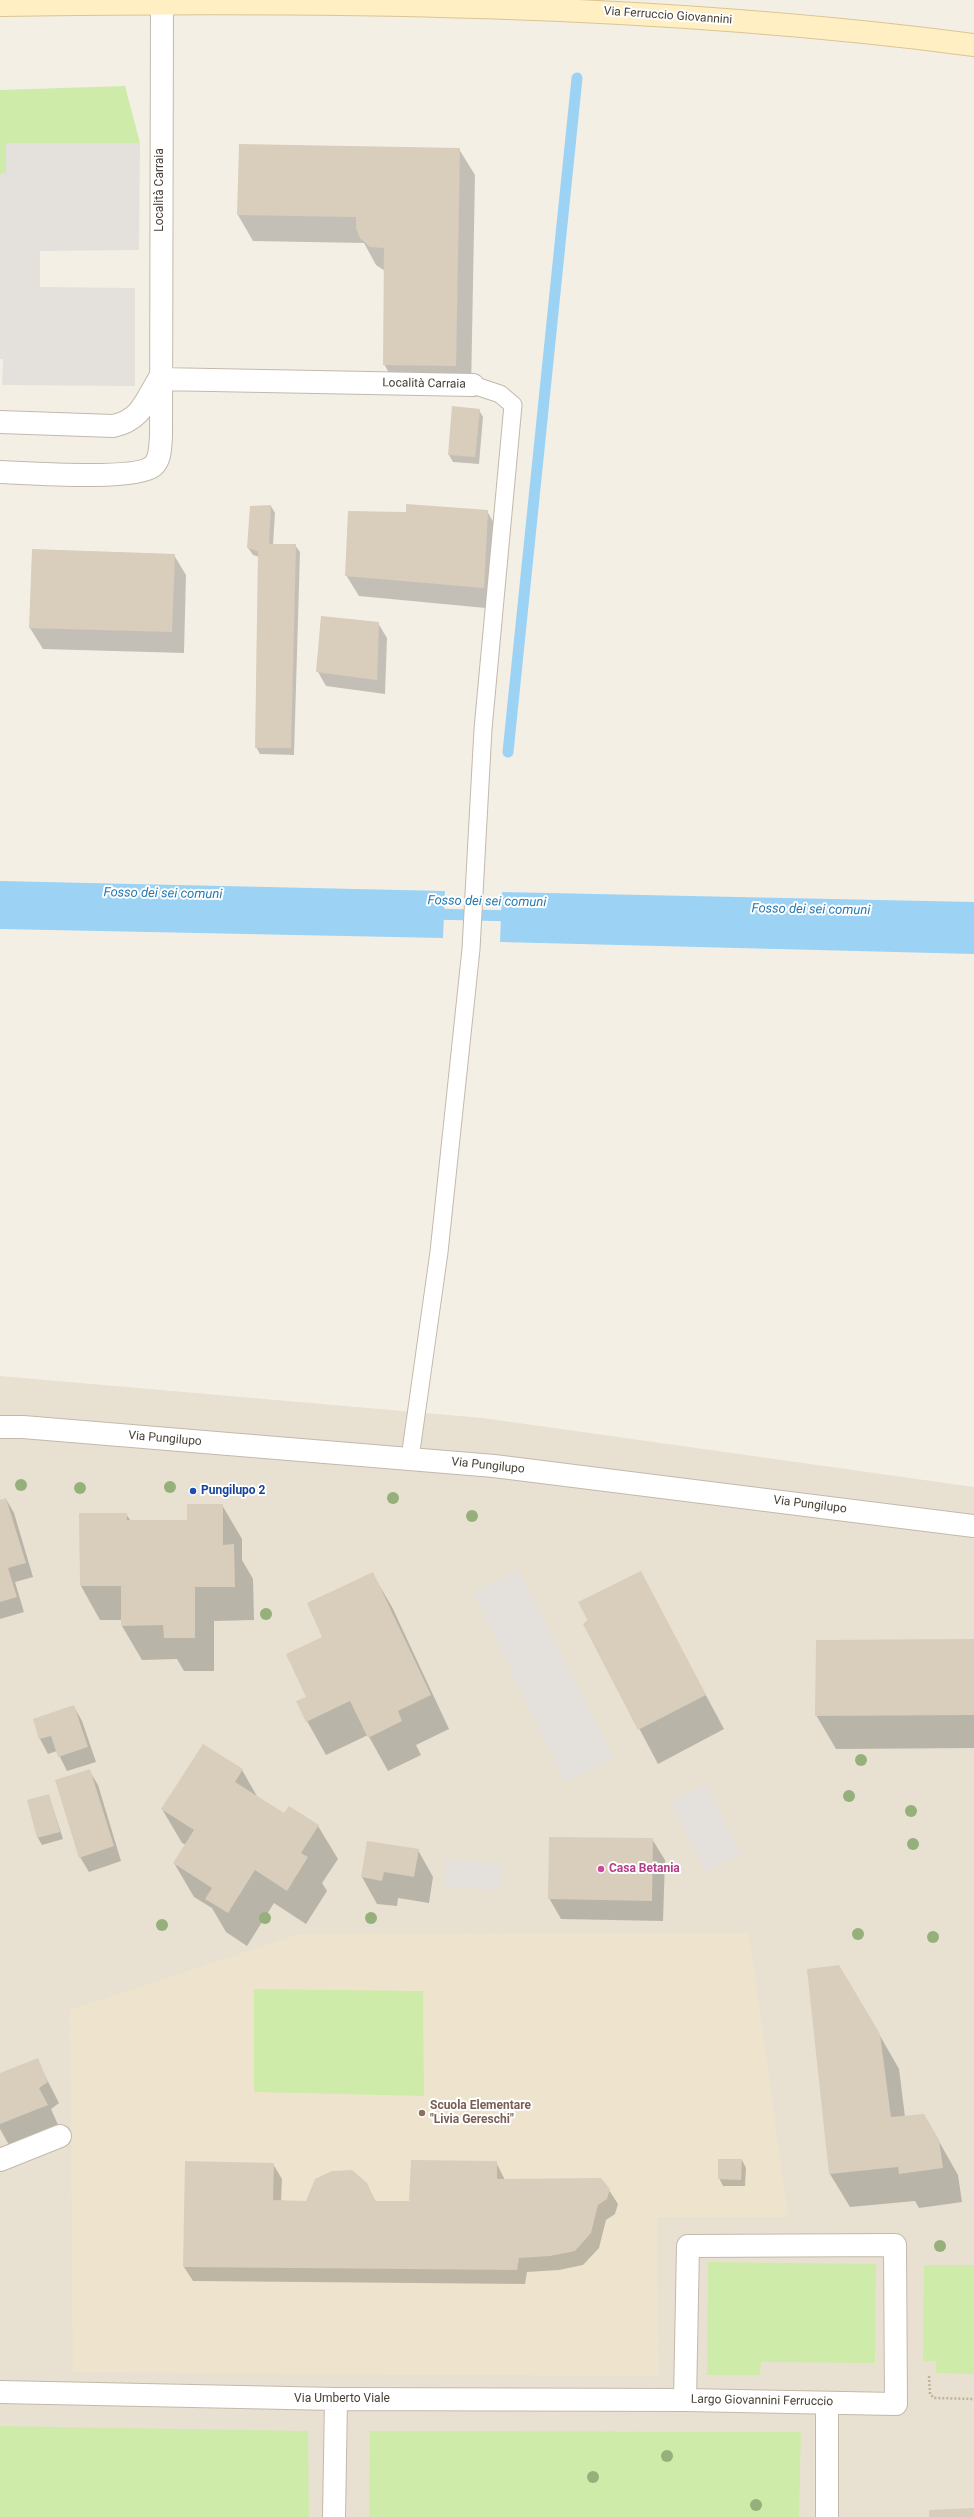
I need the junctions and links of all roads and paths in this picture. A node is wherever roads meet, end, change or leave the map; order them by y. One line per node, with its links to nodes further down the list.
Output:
1 (162, 1): 2 (main road, Via Ferruccio Giovannini); 3 (main road, Via Ferruccio Giovannini); 4 (street, Località Carraia)
2 (0, 5)
3 (974, 45)
4 (159, 379): 5 (street, Località Carraia); 6 (street); 7 (street, Località Carraia)
5 (473, 385): 9 (lane)
6 (0, 422)
7 (0, 472)
8 (0, 1427): 9 (street, Via Pungilupo)
9 (410, 1458): 10 (street, Via Pungilupo)
10 (974, 1526)
11 (60, 2136): 12 (street)
12 (0, 2160)
13 (929, 2371): 15 (path)
14 (0, 2392): 16 (street, Via Umberto Viale)
15 (974, 2398)
16 (336, 2399): 17 (street, Via Umberto Viale); 19 (street)
17 (685, 2400): 18 (street, Largo Giovannini Ferruccio); 18 (street, Largo Giovannini Ferruccio)
18 (827, 2403): 20 (street)
19 (334, 2517)
20 (827, 2517)

